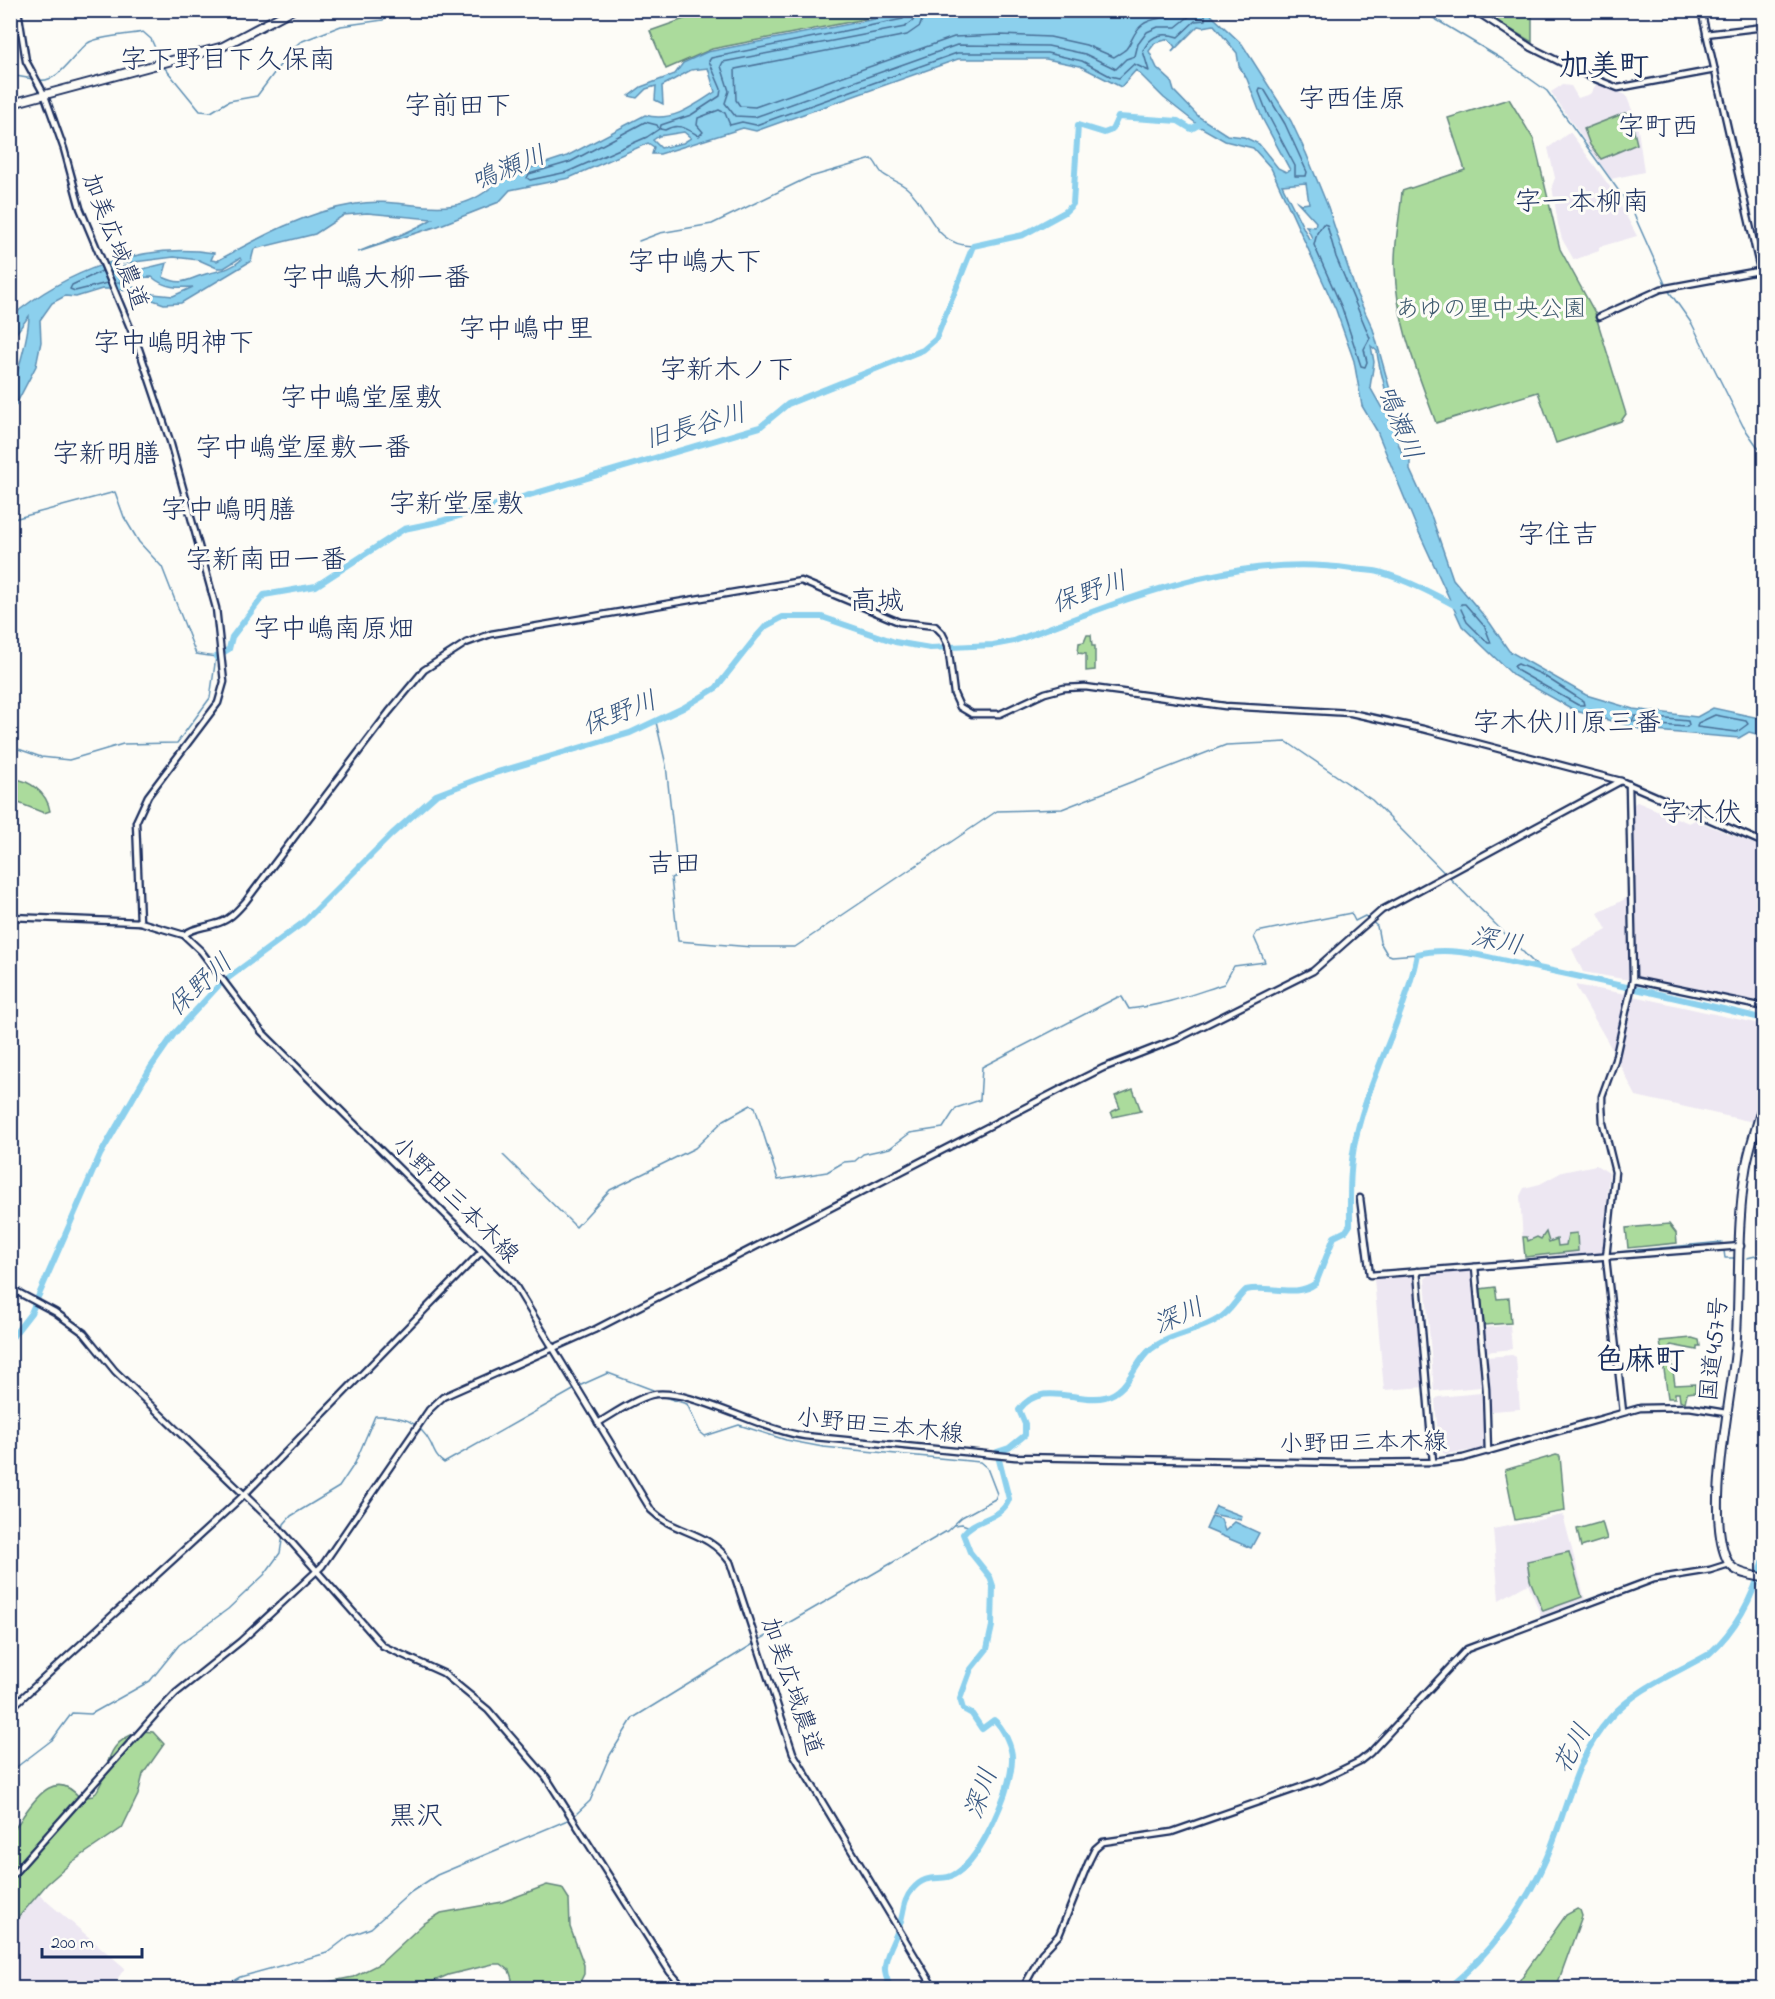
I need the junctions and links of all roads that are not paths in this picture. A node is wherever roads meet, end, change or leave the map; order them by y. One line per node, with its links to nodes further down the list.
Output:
1 (18, 10): 8 (street, 加美広域農道)
2 (292, 10): 8 (highway)
3 (1474, 10): 7 (street)
4 (1701, 10): 6 (street)
5 (1764, 27): 6 (street)
6 (1707, 34): 7 (street)
7 (1715, 70): 10 (street)
8 (45, 96): 9 (highway); 17 (street, 加美広域農道)
9 (10, 104)
10 (1763, 271): 11 (street); 12 (street)
11 (1764, 287)
12 (1599, 317)
13 (1621, 781): 14 (street); 18 (street); 29 (street)
14 (1629, 784): 15 (street); 19 (street)
15 (1764, 843)
16 (10, 917): 17 (street)
17 (140, 922): 18 (street)
18 (184, 935): 24 (street, 小野田三本木線)
19 (1633, 981): 20 (street); 25 (street)
20 (1764, 1008)
21 (1764, 1101): 23 (highway, 国道457号)
22 (1360, 1198): 27 (street)
23 (1741, 1246): 25 (street); 31 (highway, 国道457号)
24 (482, 1251): 29 (street, 小野田三本木線); 35 (street)
25 (1606, 1258): 26 (street); 30 (street)
26 (1475, 1267): 27 (street); 33 (street)
27 (1418, 1271): 34 (street)
28 (10, 1288): 35 (street)
29 (555, 1349): 32 (street, 小野田三本木線); 37 (street)
30 (1623, 1412): 31 (street, 小野田三本木線); 33 (street, 小野田三本木線)
31 (1726, 1413): 36 (highway, 国道457号)
32 (598, 1423): 34 (street, 小野田三本木線); 42 (street, 加美広域農道)
33 (1488, 1452): 34 (street, 小野田三本木線)
34 (1433, 1462)
35 (244, 1495): 37 (street); 39 (street)
36 (1729, 1564): 38 (highway); 43 (street)
37 (316, 1570): 40 (street); 41 (street)
38 (1764, 1578)
39 (10, 1709)
40 (10, 1878)
41 (684, 1989)
42 (934, 1989)
43 (1023, 1989)

